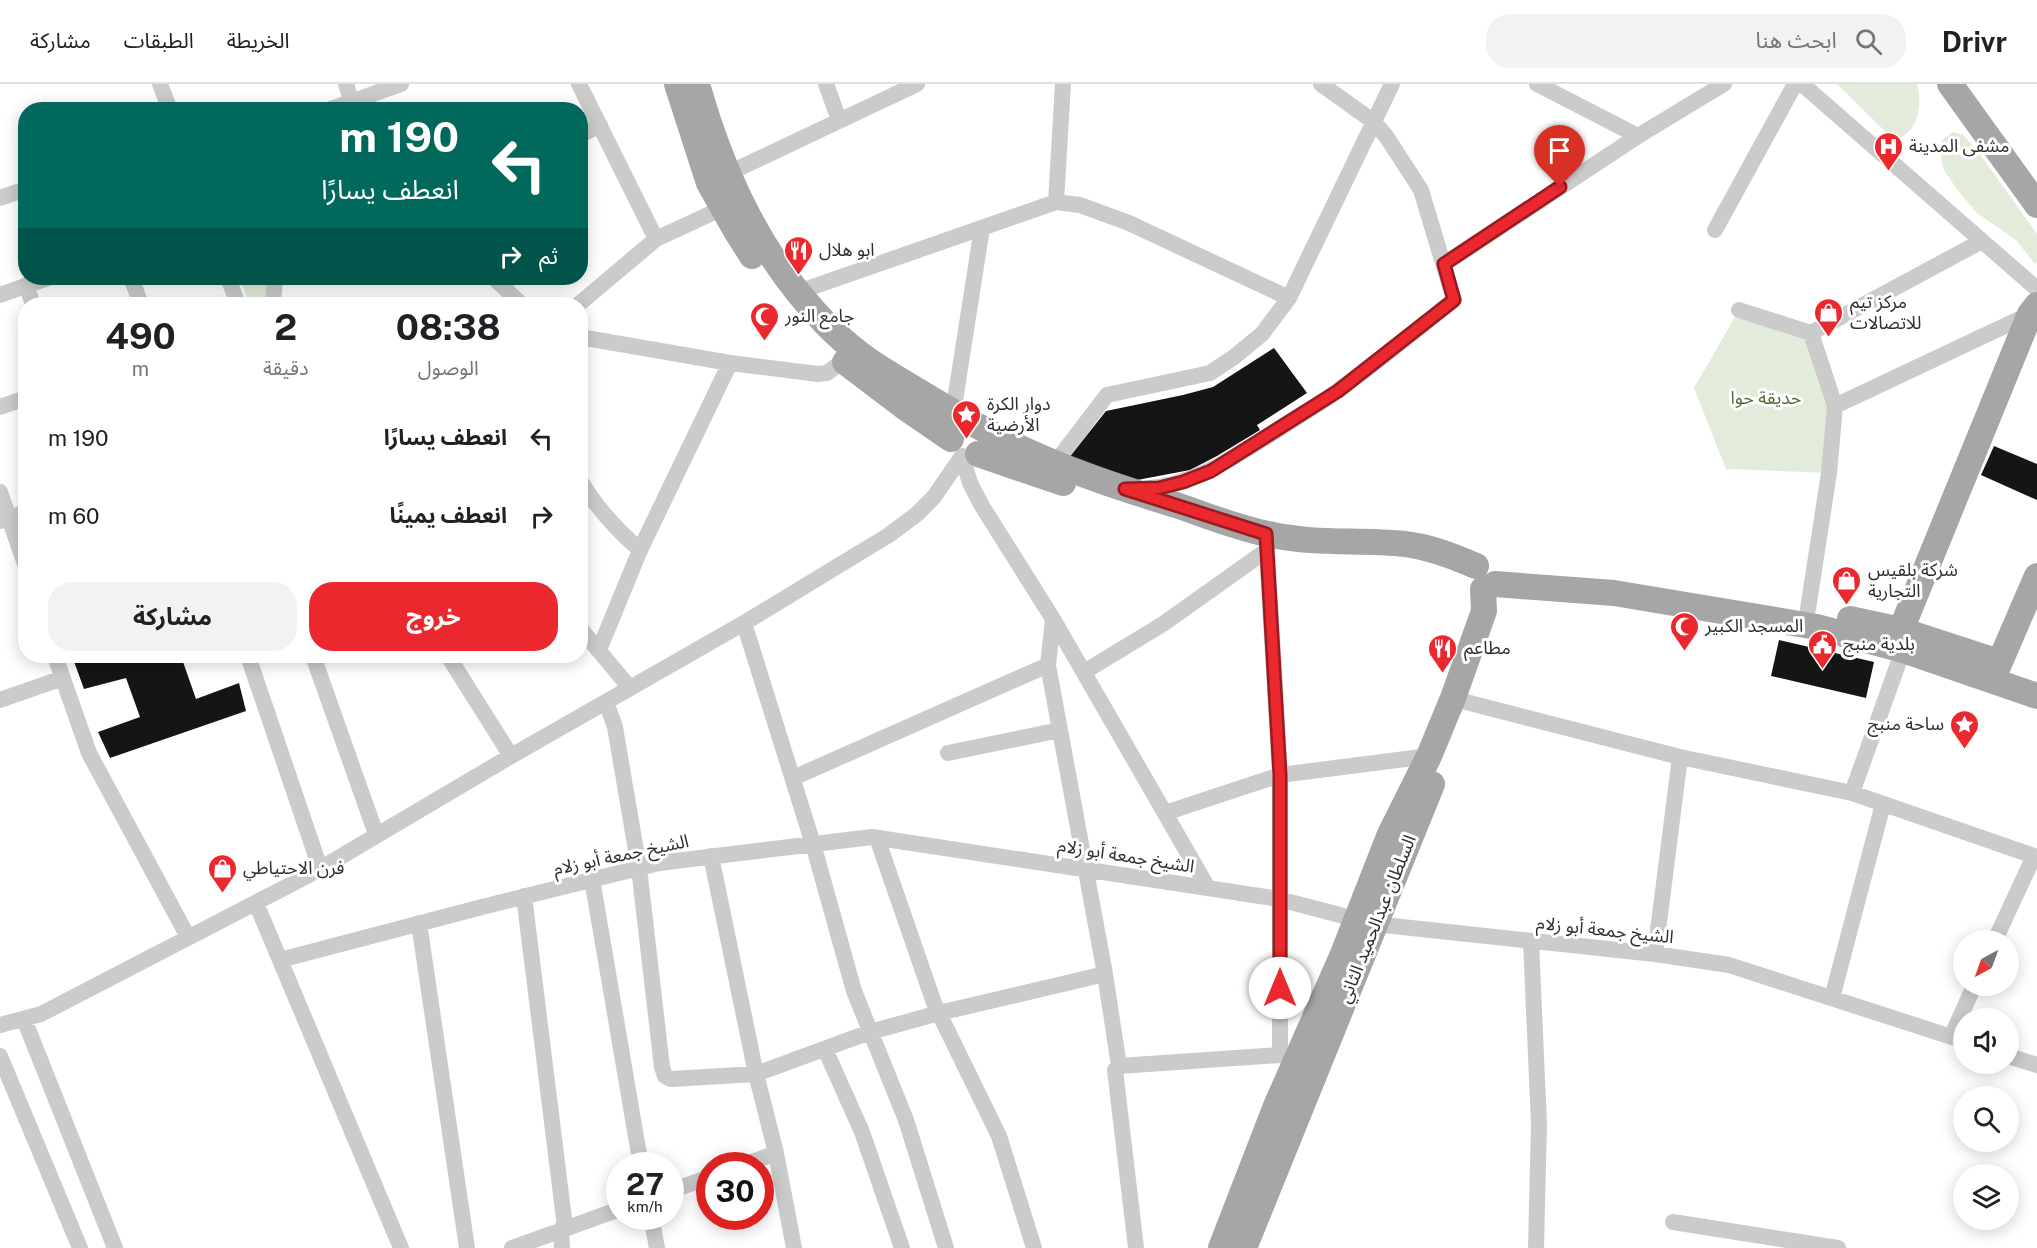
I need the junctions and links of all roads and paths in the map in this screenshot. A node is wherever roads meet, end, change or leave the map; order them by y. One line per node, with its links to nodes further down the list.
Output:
1 (160, 84): 17 (street)
2 (346, 84): 18 (street)
3 (401, 84): 19 (street)
4 (579, 84): 22 (street)
5 (677, 84): 30 (main road)
6 (697, 84): 25 (main road)
7 (825, 84): 20 (street)
8 (917, 84): 20 (street)
9 (1064, 84): 28 (street)
10 (1321, 84): 21 (street)
11 (1392, 84): 21 (street)
12 (1537, 84): 24 (street)
13 (1724, 84): 24 (street)
14 (1795, 84): 32 (street)
15 (1802, 84): 34 (street)
16 (1957, 87): 29 (main road)
17 (167, 102)
18 (352, 102)
19 (362, 102)
20 (839, 120): 25 (street)
21 (1374, 122): 35 (street); 44 (street)
22 (600, 125): 23 (street); 33 (street)
23 (588, 131)
24 (1638, 136): 35 (street)
25 (727, 174): 39 (main road)
26 (18, 192): 27 (street)
27 (0, 198)
28 (1056, 202): 31 (street); 44 (street)
29 (2037, 205)
30 (723, 208): 33 (street); 49 (main road)
31 (982, 228): 39 (street); 54 (street)
32 (1715, 230)
33 (656, 239): 43 (street)
34 (1983, 241): 38 (street); 47 (street)
35 (1444, 264): 58 (street)
36 (26, 285): 40 (street); 41 (street)
37 (501, 285): 42 (street)
38 (2037, 290)
39 (798, 292): 54 (main road)
40 (0, 295)
41 (30, 297)
42 (514, 297)
43 (587, 297)
44 (1289, 298): 57 (street)
45 (1739, 310): 47 (street)
46 (2033, 310): 52 (street); 71 (main road)
47 (1811, 333): 52 (street)
48 (588, 338): 50 (street)
49 (843, 361): 50 (street); 56 (main road)
50 (730, 363): 64 (street)
51 (18, 401): 53 (street)
52 (1835, 406): 67 (street)
53 (0, 407)
54 (954, 413): 55 (main road)
55 (976, 425): 56 (main road); 57 (main road)
56 (964, 450): 62 (main road); 68 (street); 69 (street)
57 (1055, 463): 58 (main road)
58 (1125, 489): 62 (main road)
59 (0, 492): 61 (street)
60 (588, 492): 64 (street)
61 (4, 519): 63 (street)
62 (1267, 542): 66 (main road); 79 (street); 91 (street)
63 (18, 550)
64 (640, 550): 72 (street)
65 (2037, 576): 78 (main road)
66 (1486, 579): 67 (main road); 71 (main road); 85 (main road, السلطان عبدالحميد الثاني); 89 (main road)
67 (1808, 609): 71 (main road)
68 (1053, 619): 77 (street); 79 (street)
69 (744, 623): 81 (street); 92 (street)
70 (588, 637): 72 (street)
71 (1902, 640): 78 (main road); 93 (street)
72 (599, 650): 81 (street)
73 (58, 663): 80 (street)
74 (250, 663): 101 (street)
75 (315, 663): 96 (street)
76 (452, 663): 88 (street)
77 (1048, 665): 86 (street); 92 (street)
78 (1995, 671): 82 (main road)
79 (1084, 672): 95 (street)
80 (63, 678): 83 (street); 112 (street)
81 (630, 688): 84 (street)
82 (2037, 696)
83 (0, 700)
84 (606, 702): 88 (street); 102 (street)
85 (1466, 702): 90 (street); 109 (main road, السلطان عبدالحميد الثاني)
86 (1060, 730): 87 (street); 103 (street)
87 (948, 753)
88 (511, 756): 96 (street)
89 (1429, 756): 91 (street); 109 (main road)
90 (1680, 757): 93 (street); 114 (street)
91 (1280, 775): 95 (street); 107 (street)
92 (793, 778): 98 (street)
93 (1852, 793): 94 (street)
94 (1883, 804): 100 (street); 117 (street)
95 (1165, 813): 105 (street)
96 (376, 834): 101 (street)
97 (877, 838): 98 (street, الشيخ جمعة أبو زلام); 103 (street, الشيخ جمعة أبو زلام); 118 (street)
98 (813, 844): 99 (street, الشيخ جمعة أبو زلام); 121 (street)
99 (711, 856): 102 (street, الشيخ جمعة أبو زلام); 129 (street)
100 (2036, 857): 111 (street)
101 (320, 868): 108 (street)
102 (639, 868): 104 (street, الشيخ جمعة أبو زلام); 129 (street)
103 (1086, 869): 105 (street, الشيخ جمعة أبو زلام); 116 (street)
104 (592, 879): 106 (street, الشيخ جمعة أبو زلام); 130 (street)
105 (1208, 888): 107 (street, الشيخ جمعة أبو زلام)
106 (524, 896): 110 (street, الشيخ جمعة أبو زلام); 134 (street)
107 (1279, 898): 109 (street, الشيخ جمعة أبو زلام); 125 (street)
108 (256, 903): 112 (street); 115 (street)
109 (1365, 922): 113 (street, الشيخ جمعة أبو زلام); 125 (main road); 136 (main road, السلطان عبدالحميد الثاني)
110 (419, 923): 115 (street, الشيخ جمعة أبو زلام); 140 (street)
111 (2000, 930)
112 (188, 938): 119 (street)
113 (1531, 942): 114 (street, الشيخ جمعة أبو زلام); 149 (street)
114 (1655, 954): 117 (street, الشيخ جمعة أبو زلام)
115 (280, 960): 139 (street)
116 (1105, 974): 118 (street); 128 (street)
117 (1832, 998): 122 (street, الشيخ جمعة أبو زلام)
118 (939, 1013): 121 (street); 147 (street)
119 (24, 1019): 120 (street); 138 (street)
120 (0, 1025)
121 (870, 1032): 123 (street); 146 (street)
122 (1953, 1038)
123 (825, 1048): 129 (street); 145 (street)
124 (0, 1056): 137 (street)
125 (1289, 1056): 128 (street); 136 (main road)
126 (2019, 1059): 127 (street)
127 (2037, 1065)
128 (1119, 1066): 148 (street)
129 (756, 1074): 131 (street)
130 (639, 1152)
131 (776, 1153): 144 (street)
132 (606, 1214): 134 (street)
133 (1673, 1222): 150 (street)
134 (563, 1228): 141 (street); 142 (street)
135 (654, 1230): 143 (street)
136 (1233, 1247)
137 (80, 1248)
138 (115, 1248)
139 (401, 1248)
140 (467, 1248)
141 (512, 1248)
142 (562, 1248)
143 (657, 1248)
144 (794, 1248)
145 (903, 1248)
146 (946, 1248)
147 (1034, 1248)
148 (1136, 1248)
149 (1536, 1248)
150 (1838, 1248)

